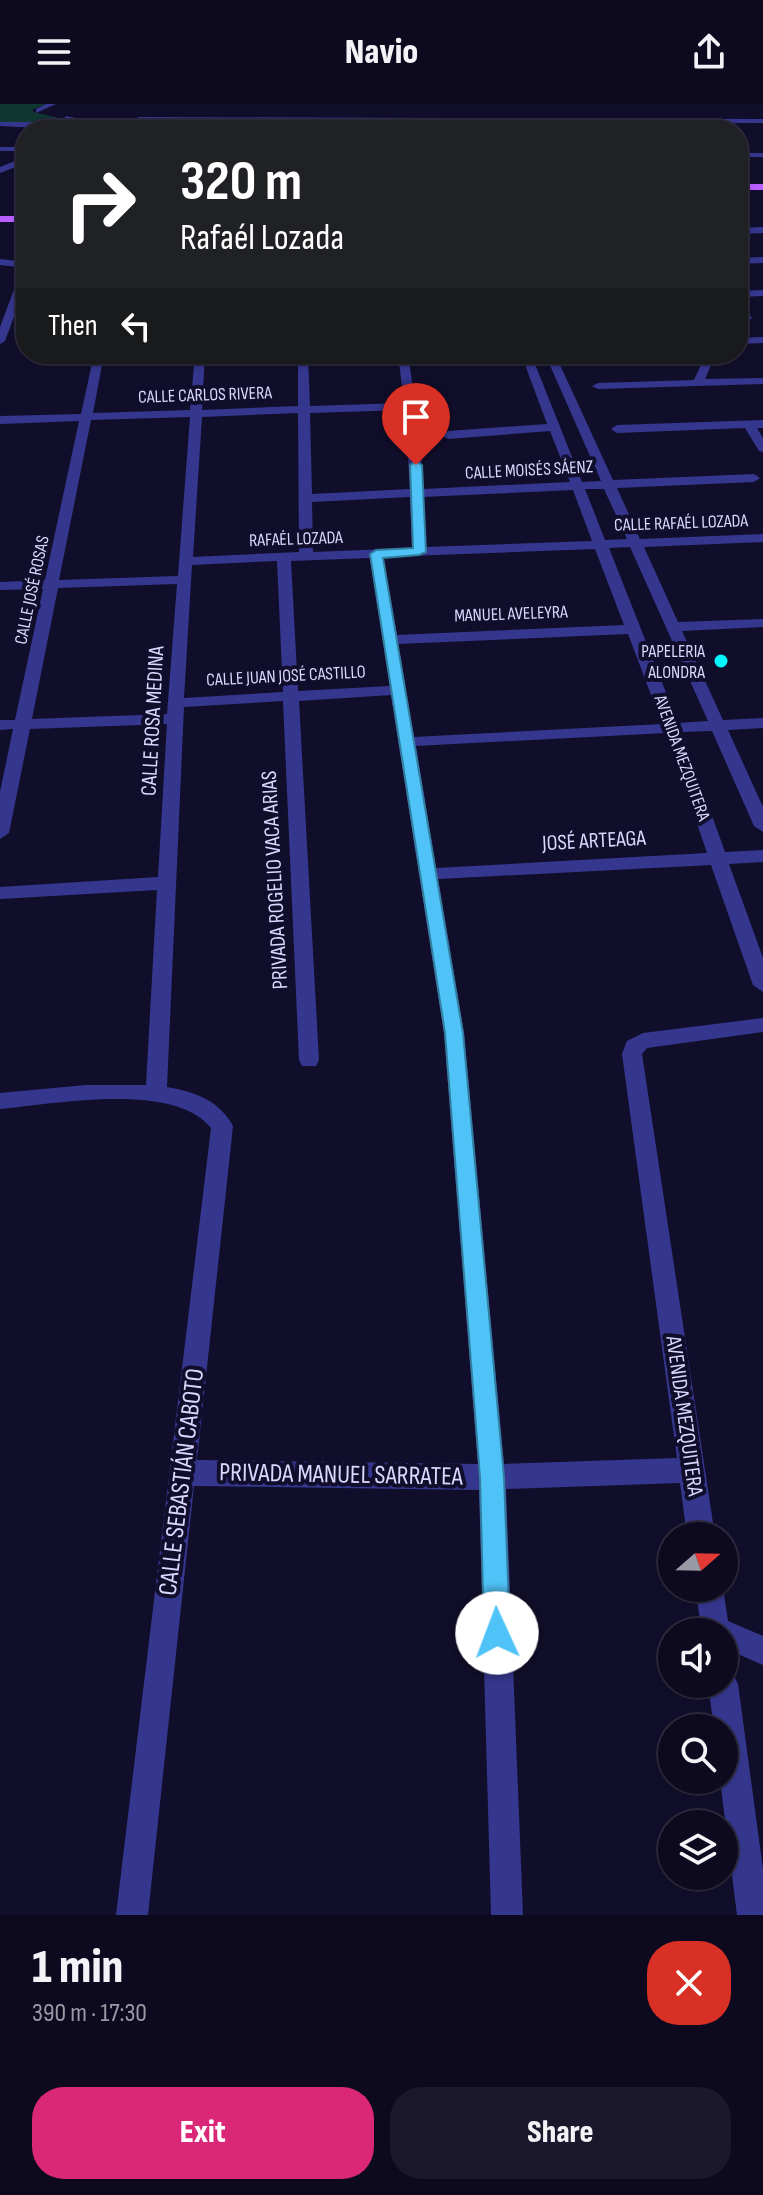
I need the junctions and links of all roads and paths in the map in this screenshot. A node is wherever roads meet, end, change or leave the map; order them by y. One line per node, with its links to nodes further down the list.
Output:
1 (52, 104): 5 (street)
2 (291, 104): 6 (street)
3 (149, 108): 4 (street)
4 (138, 119): 6 (street)
5 (75, 120)
6 (289, 120)
7 (0, 173): 8 (street)
8 (13, 176)
9 (16, 288): 10 (street)
10 (4, 318): 11 (street)
11 (0, 341)
12 (97, 364): 25 (street, CALLE JOSÉ ROSAS)
13 (199, 364): 24 (street, CALLE ROSA MEDINA)
14 (303, 364): 23 (street)
15 (405, 364): 22 (street)
16 (530, 364): 28 (street, AVENIDA MEZQUITERA)
17 (555, 364): 33 (street, AVENIDA MEZQUITERA)
18 (707, 364): 20 (street)
19 (763, 381): 20 (street)
20 (698, 383): 21 (street)
21 (598, 386)
22 (411, 406): 23 (street, CALLE CARLOS RIVERA); 35 (street)
23 (304, 410): 24 (street, CALLE CARLOS RIVERA); 36 (street)
24 (196, 413): 25 (street, CALLE CARLOS RIVERA); 44 (street, CALLE ROSA MEDINA)
25 (85, 417): 26 (street, CALLE CARLOS RIVERA); 46 (street, CALLE JOSÉ ROSAS)
26 (0, 420)
27 (756, 425): 29 (street); 31 (street)
28 (556, 427): 30 (street); 34 (street, AVENIDA MEZQUITERA)
29 (617, 429)
30 (448, 435)
31 (763, 448)
32 (754, 478): 33 (street, CALLE MOISÉS SÁENZ)
33 (610, 484): 34 (street, CALLE MOISÉS SÁENZ); 38 (street, AVENIDA MEZQUITERA)
34 (576, 486): 35 (street, CALLE MOISÉS SÁENZ); 39 (street, AVENIDA MEZQUITERA)
35 (418, 493): 36 (street, CALLE MOISÉS SÁENZ); 40 (street)
36 (305, 498): 42 (street)
37 (763, 538): 38 (street, CALLE RAFAÉL LOZADA)
38 (637, 543): 39 (street, CALLE RAFAÉL LOZADA); 49 (street, AVENIDA MEZQUITERA)
39 (600, 545): 40 (street, RAFAÉL LOZADA); 50 (street, AVENIDA MEZQUITERA)
40 (419, 552): 41 (street, RAFAÉL LOZADA)
41 (376, 554): 42 (street, RAFAÉL LOZADA); 51 (street)
42 (306, 556): 43 (street, RAFAÉL LOZADA)
43 (284, 557): 44 (street, RAFAÉL LOZADA); 53 (street, PRIVADA ROGELIO VACA ARIAS)
44 (185, 561): 45 (street, CALLE ROSA MEDINA)
45 (184, 580): 46 (street); 54 (street, CALLE ROSA MEDINA)
46 (53, 584): 47 (street); 56 (street, CALLE JOSÉ ROSAS)
47 (0, 586)
48 (763, 623): 49 (street)
49 (674, 627): 58 (street, AVENIDA MEZQUITERA)
50 (633, 629): 51 (street, MANUEL AVELEYRA); 59 (street, AVENIDA MEZQUITERA)
51 (390, 640): 52 (street)
52 (398, 690): 53 (street, CALLE JUAN JOSÉ CASTILLO); 60 (street)
53 (288, 696): 54 (street, CALLE JUAN JOSÉ CASTILLO); 70 (street, PRIVADA ROGELIO VACA ARIAS)
54 (176, 711): 56 (street, CALLE JUAN JOSÉ CASTILLO); 66 (street, CALLE ROSA MEDINA)
55 (763, 723): 58 (street)
56 (20, 724): 57 (street, CALLE JUAN JOSÉ CASTILLO); 62 (street, CALLE JOSÉ ROSAS)
57 (0, 725)
58 (715, 726): 59 (street); 61 (street, AVENIDA MEZQUITERA)
59 (672, 728): 60 (street); 64 (street, AVENIDA MEZQUITERA)
60 (407, 742): 65 (street)
61 (763, 826)
62 (0, 833)
63 (763, 856): 64 (street, JOSÉ ARTEAGA)
64 (717, 858): 65 (street, JOSÉ ARTEAGA); 68 (street, AVENIDA MEZQUITERA)
65 (428, 874): 75 (street)
66 (166, 883): 67 (street); 71 (street, CALLE ROSA MEDINA)
67 (0, 893)
68 (763, 985)
69 (763, 1025): 73 (street, AVENIDA MEZQUITERA)
70 (309, 1060)
71 (156, 1091): 72 (street); 74 (street, CALLE SEBASTIÁN CABOTO)
72 (0, 1101)
73 (691, 1470): 75 (street, PRIVADA MANUEL SARRATEA); 76 (street, AVENIDA MEZQUITERA)
74 (182, 1473): 75 (street, PRIVADA MANUEL SARRATEA); 80 (street, CALLE SEBASTIÁN CABOTO)
75 (492, 1477): 81 (street)
76 (699, 1522)
77 (738, 1640): 78 (street)
78 (763, 1651)
79 (725, 1698): 82 (street)
80 (132, 1915)
81 (507, 1915)
82 (753, 1915)

